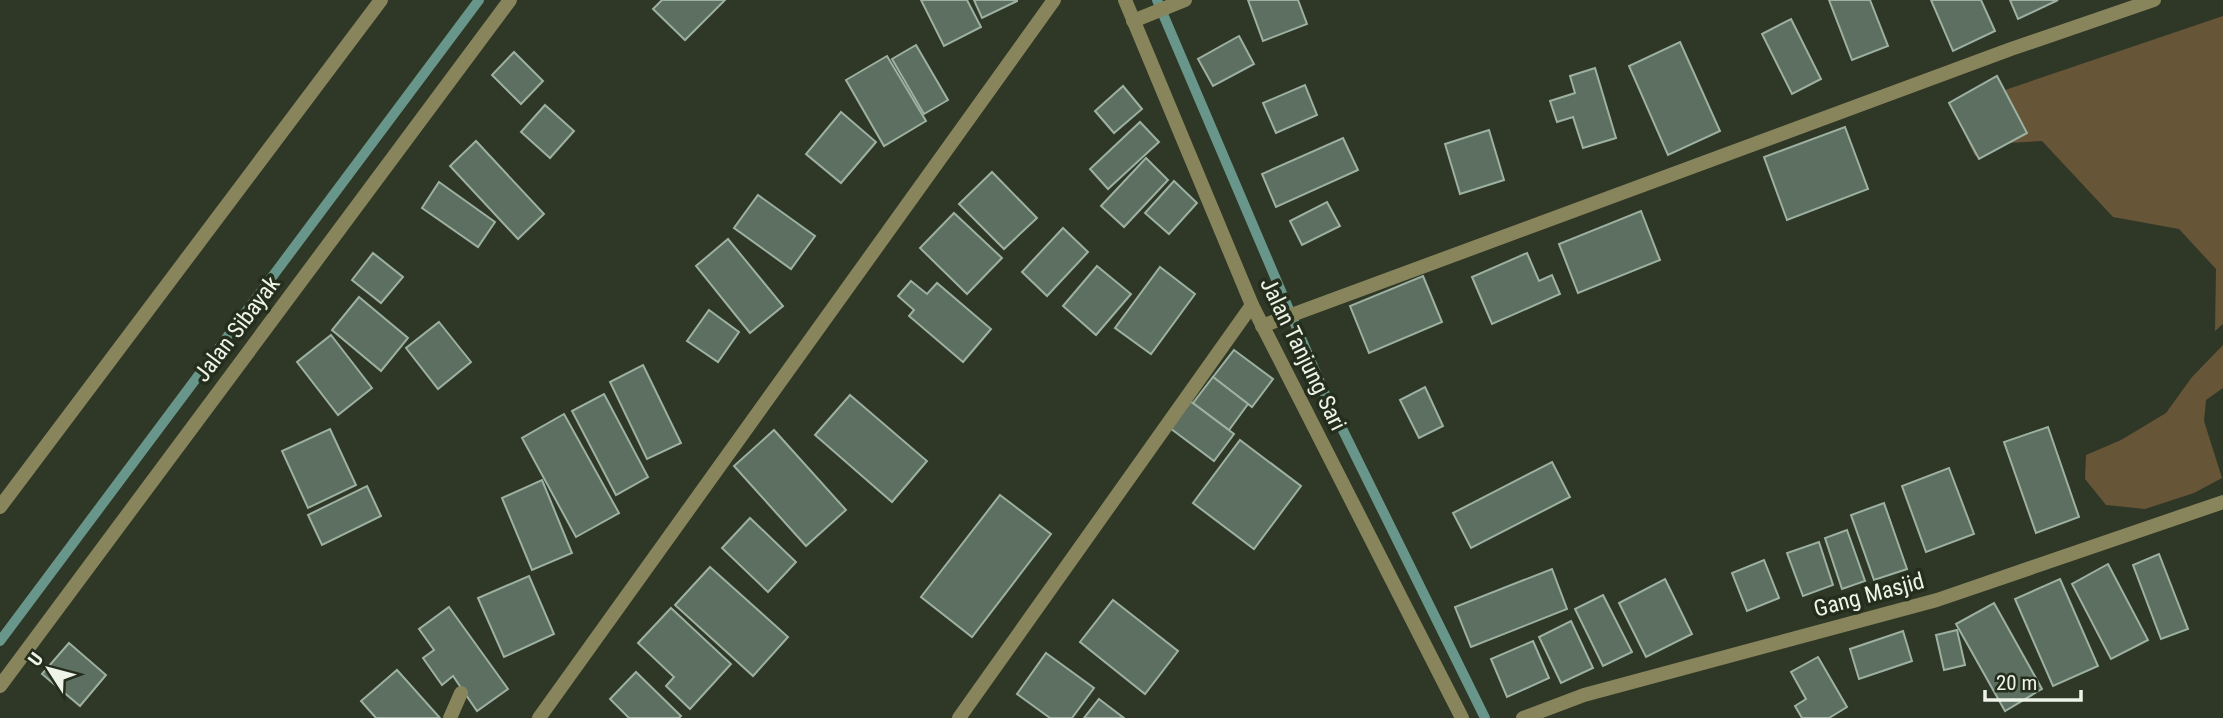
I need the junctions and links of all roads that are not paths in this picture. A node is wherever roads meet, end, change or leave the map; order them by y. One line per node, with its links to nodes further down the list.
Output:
1 (381, 0): 11 (street)
2 (510, 0): 12 (street, Jalan Sibayak)
3 (1054, 0): 15 (street)
4 (1125, 0): 7 (street, Jalan Tanjung Sari)
5 (1185, 0): 7 (street)
6 (2154, 0): 9 (street)
7 (1143, 17): 8 (street, Jalan Tanjung Sari)
8 (1252, 305): 9 (street, Jalan Tanjung Sari); 16 (street)
9 (1269, 323): 17 (street, Jalan Tanjung Sari)
10 (2223, 502): 18 (street, Gang Masjid)
11 (0, 507)
12 (0, 686)
13 (461, 693): 14 (street)
14 (450, 718)
15 (539, 718)
16 (959, 718)
17 (1462, 718)
18 (1523, 718)

